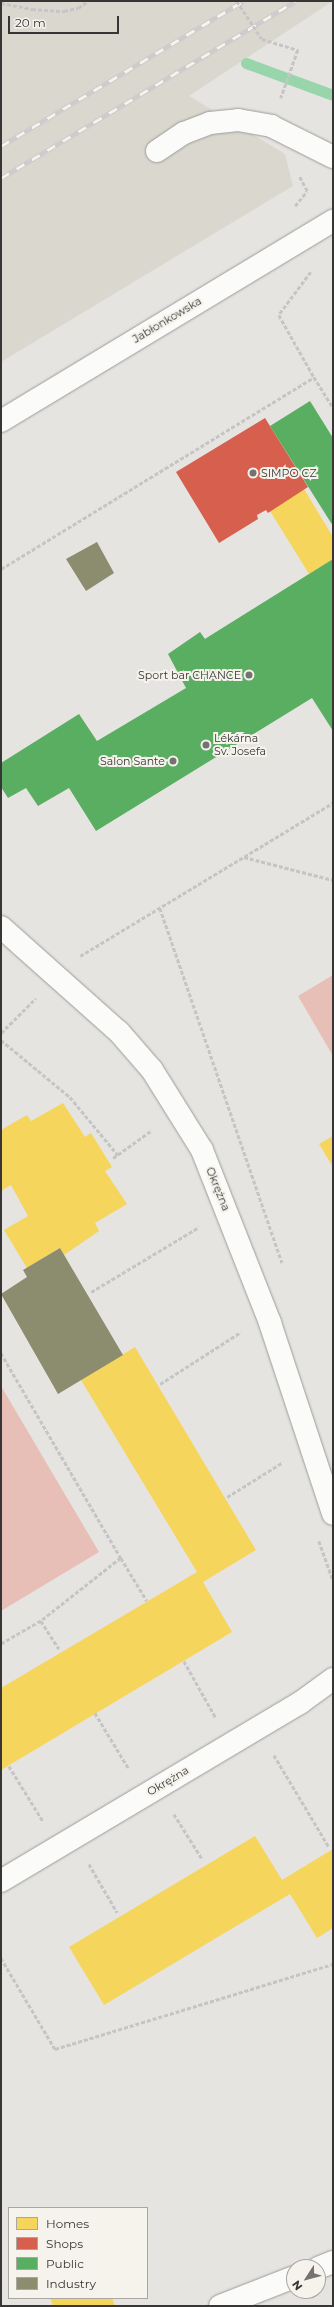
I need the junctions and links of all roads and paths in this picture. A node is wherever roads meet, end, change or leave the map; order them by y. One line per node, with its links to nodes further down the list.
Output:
1 (88, 1): 3 (path)
2 (238, 1): 4 (path, bridge)
3 (1, 3)
4 (281, 99)
5 (157, 151): 6 (street)
6 (333, 157)
7 (333, 221): 9 (street, Jabłonkowska)
8 (333, 407): 10 (path)
9 (1, 421)
10 (1, 569)
11 (333, 803): 12 (path)
12 (244, 857): 13 (path); 14 (path)
13 (333, 880)
14 (160, 908): 16 (path); 23 (path)
15 (1, 928): 16 (street, Okrężna)
16 (52, 973): 17 (path); 19 (street, Okrężna)
17 (1, 1033)
18 (1, 1040): 20 (path)
19 (178, 1110): 20 (path); 28 (street, Okrężna)
20 (118, 1154): 21 (path)
21 (113, 1158)
22 (200, 1226): 24 (path)
23 (284, 1269)
24 (91, 1292)
25 (246, 1337): 27 (path)
26 (1, 1353): 32 (path)
27 (160, 1384)
28 (311, 1450): 29 (path); 30 (street, Okrężna)
29 (227, 1497)
30 (333, 1514)
31 (317, 1537): 33 (path)
32 (121, 1558): 34 (path); 35 (path)
33 (333, 1580)
34 (147, 1601)
35 (41, 1621): 36 (path); 37 (path)
36 (1, 1644)
37 (59, 1649)
38 (184, 1661): 41 (path)
39 (333, 1679): 50 (street, Okrężna)
40 (96, 1713): 44 (path)
41 (217, 1718)
42 (271, 1749): 47 (path)
43 (9, 1766): 46 (path)
44 (130, 1771)
45 (172, 1810): 49 (path)
46 (44, 1824)
47 (330, 1847)
48 (87, 1860): 51 (path)
49 (202, 1860)
50 (1, 1881)
51 (117, 1912)
52 (1, 1958): 53 (path)
53 (333, 1964)
54 (286, 2281): 55 (street)
55 (220, 2306)

